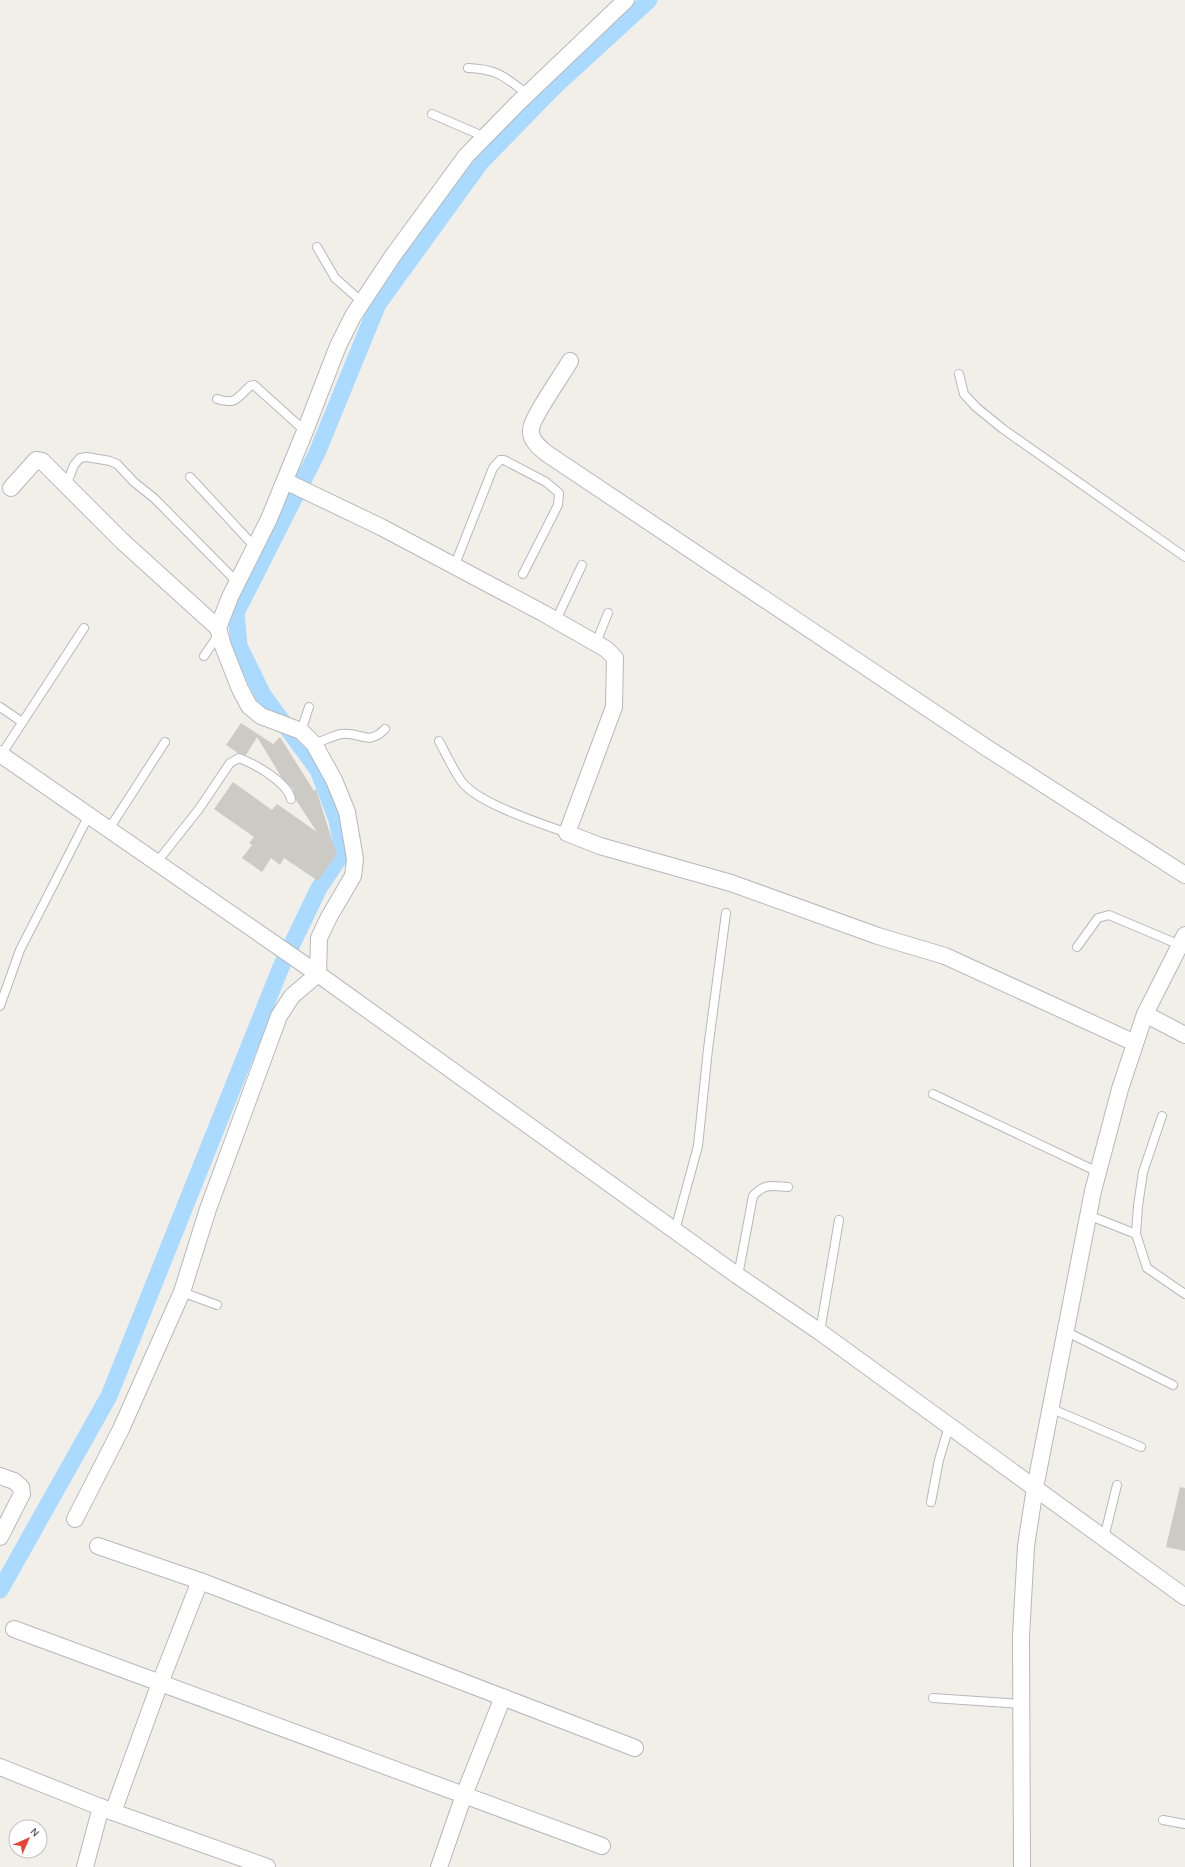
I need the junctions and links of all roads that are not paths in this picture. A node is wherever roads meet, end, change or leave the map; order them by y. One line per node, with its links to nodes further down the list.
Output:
1 (626, 0): 3 (street)
2 (468, 68): 3 (lane)
3 (527, 94): 5 (street)
4 (432, 114): 5 (lane)
5 (485, 137): 7 (street)
6 (317, 247): 7 (lane)
7 (362, 302): 11 (street)
8 (570, 361): 42 (street)
9 (959, 374): 17 (lane)
10 (217, 399): 11 (lane)
11 (306, 431): 13 (street)
12 (190, 477): 16 (lane)
13 (290, 483): 16 (street); 19 (street)
14 (66, 486): 15 (street); 21 (lane); 25 (street)
15 (10, 488)
16 (255, 547): 21 (street)
17 (1185, 557)
18 (582, 565): 23 (lane)
19 (454, 567): 20 (lane); 23 (street)
20 (523, 574)
21 (237, 582): 25 (street)
22 (608, 614): 26 (lane)
23 (556, 620): 26 (street)
24 (84, 628): 30 (lane)
25 (219, 631): 27 (lane); 31 (street)
26 (596, 643): 40 (street)
27 (204, 656)
28 (0, 707): 30 (lane)
29 (309, 707): 31 (lane)
30 (22, 722): 36 (lane)
31 (295, 728): 35 (street)
32 (385, 728): 35 (lane)
33 (439, 741): 40 (lane)
34 (165, 742): 39 (lane)
35 (314, 744): 46 (street)
36 (1, 754): 38 (street)
37 (291, 799): 41 (lane)
38 (89, 816): 39 (street); 47 (lane)
39 (109, 830): 41 (street)
40 (567, 833): 50 (street)
41 (157, 862): 46 (street)
42 (1185, 875)
43 (726, 913): 57 (lane)
44 (1182, 940): 45 (lane); 48 (street)
45 (1077, 946)
46 (318, 974): 57 (street); 60 (street)
47 (0, 1006)
48 (1145, 1014): 49 (street); 50 (street)
49 (1185, 1035)
50 (1135, 1043): 53 (street)
51 (933, 1094): 53 (lane)
52 (1162, 1116): 58 (lane)
53 (1098, 1172): 55 (street)
54 (788, 1187): 59 (lane)
55 (1088, 1215): 58 (lane); 63 (street)
56 (839, 1220): 64 (lane)
57 (675, 1230): 59 (street)
58 (1136, 1234): 61 (lane)
59 (738, 1276): 64 (street)
60 (182, 1292): 62 (lane); 73 (street)
61 (1185, 1294)
62 (216, 1305)
63 (1065, 1331): 65 (lane); 66 (street)
64 (820, 1332): 67 (street)
65 (1173, 1386)
66 (1050, 1408): 68 (lane); 71 (street)
67 (949, 1426): 71 (street); 72 (lane)
68 (1141, 1447)
69 (0, 1476): 74 (street)
70 (1116, 1485): 75 (lane)
71 (1035, 1488): 75 (street); 83 (street)
72 (931, 1502)
73 (75, 1519)
74 (0, 1538)
75 (1104, 1538): 78 (street)
76 (98, 1546): 77 (street)
77 (200, 1581): 80 (street); 81 (street)
78 (1185, 1597)
79 (14, 1629): 80 (street)
80 (160, 1683): 86 (street); 87 (street)
81 (503, 1697): 84 (street); 86 (street)
82 (933, 1698): 83 (lane)
83 (1021, 1704): 94 (street)
84 (635, 1748)
85 (0, 1767): 87 (street)
86 (464, 1795): 90 (street); 93 (street)
87 (107, 1810): 91 (street); 92 (street)
88 (1163, 1820): 89 (lane)
89 (1185, 1824)
90 (602, 1846)
91 (85, 1867)
92 (267, 1867)
93 (439, 1867)
94 (1022, 1867)

